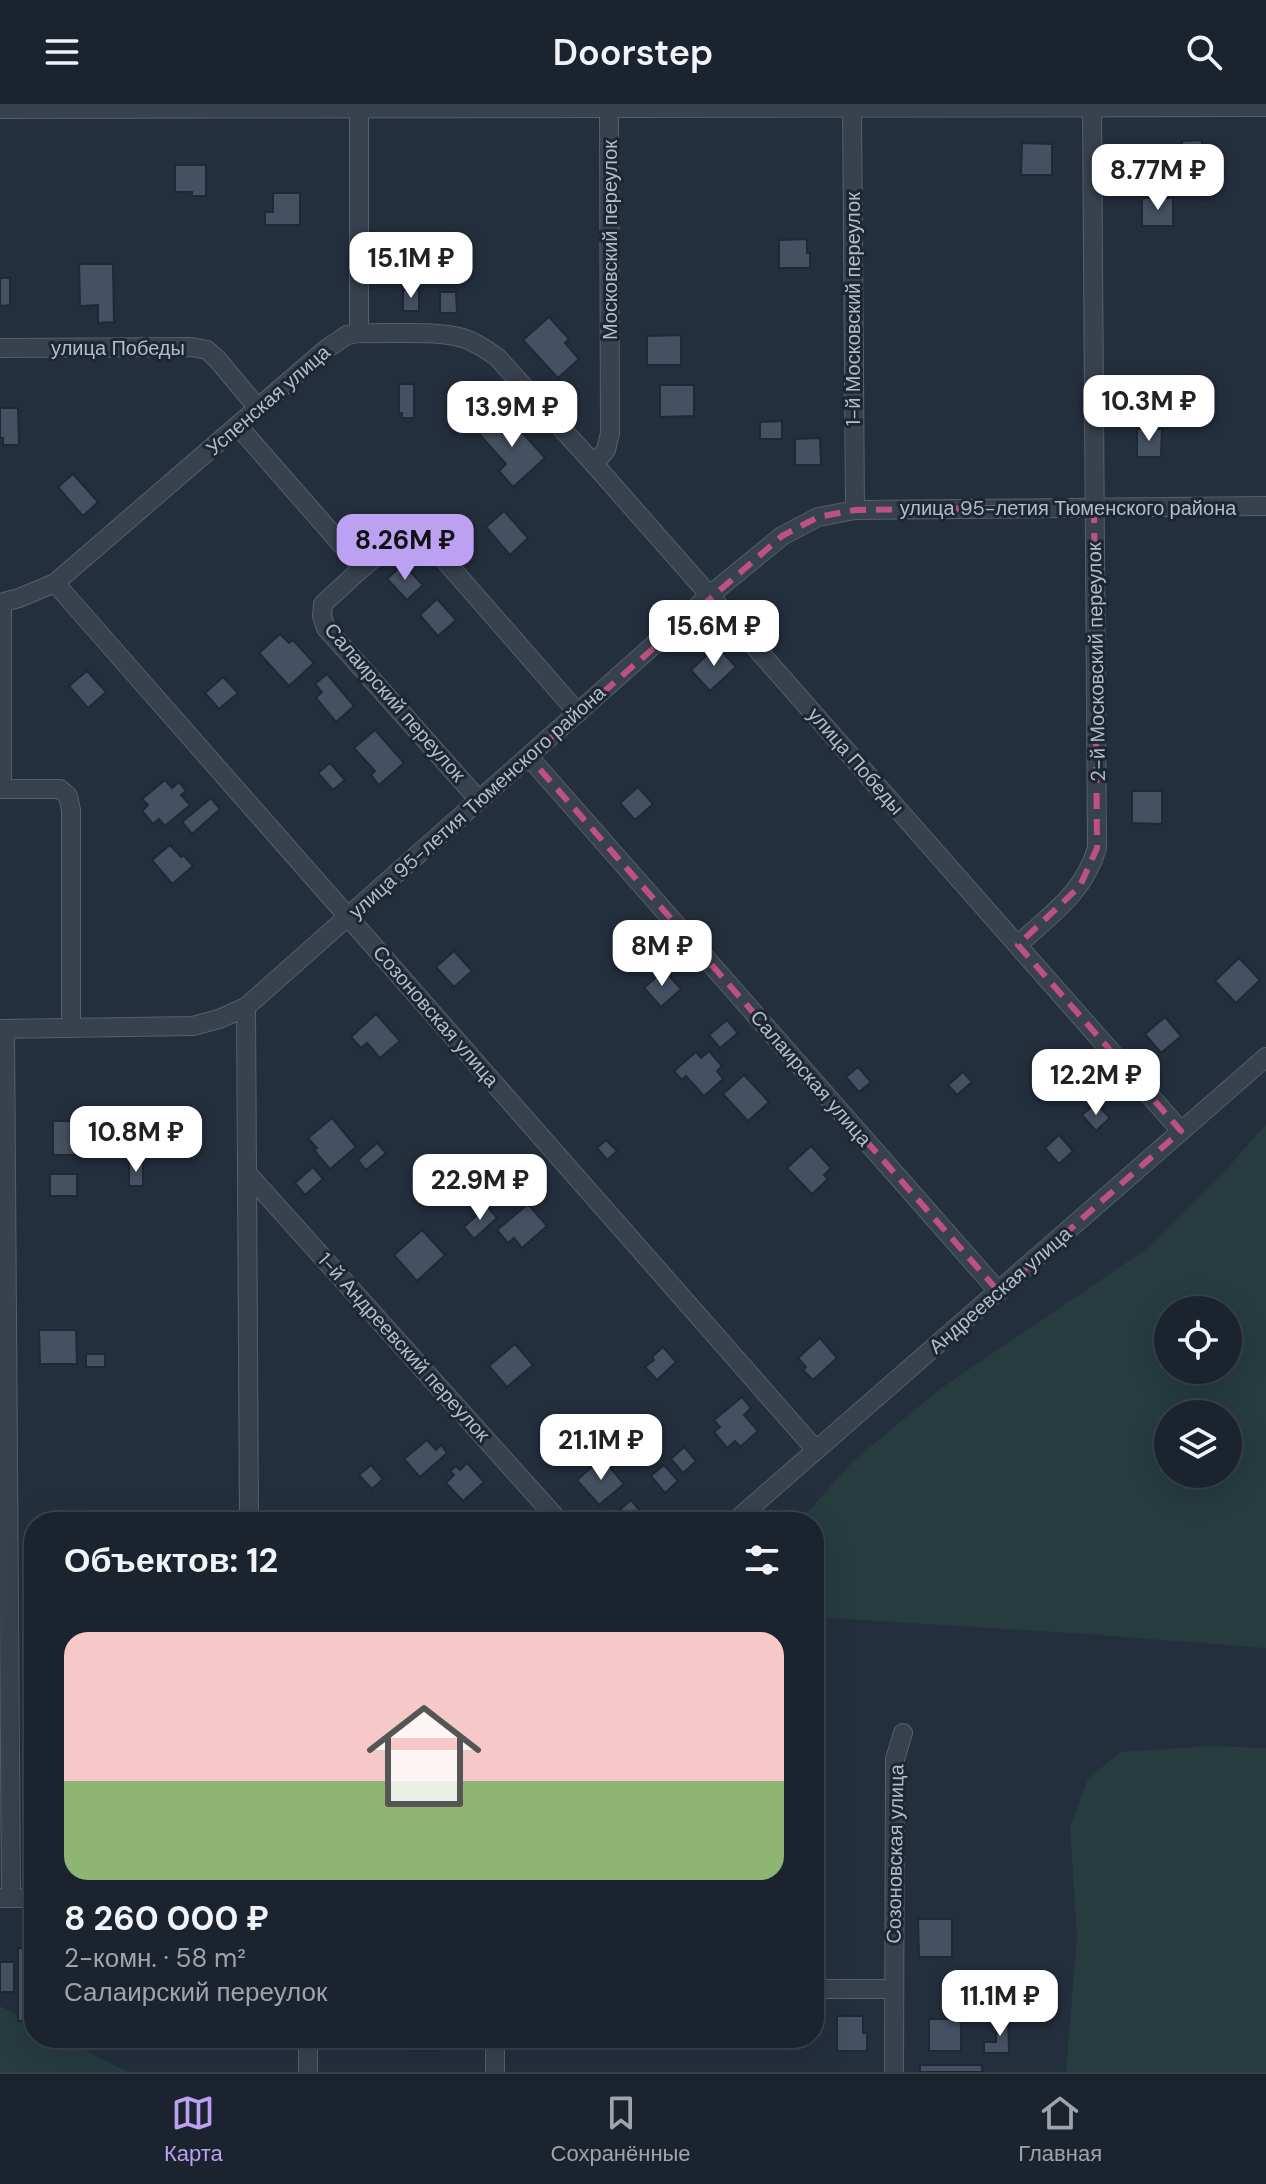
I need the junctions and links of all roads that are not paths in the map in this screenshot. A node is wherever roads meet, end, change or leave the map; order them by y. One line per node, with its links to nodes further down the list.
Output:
1 (1266, 107): 5 (street)
2 (359, 108): 3 (street); 6 (street); 7 (street)
3 (609, 108): 4 (street); 11 (street, Московский переулок)
4 (852, 108): 5 (street); 14 (street, 1-й Московский переулок)
5 (1092, 108): 13 (street, 2-й Московский переулок)
6 (0, 109)
7 (359, 333): 9 (street, Успенская улица); 11 (street, улица Победы)
8 (0, 348): 9 (street, улица Победы)
9 (258, 408): 10 (street, Успенская улица)
10 (238, 426): 15 (street); 16 (street, Успенская улица)
11 (594, 464): 17 (street, улица Победы)
12 (1266, 506): 13 (street, улица 95-летия Тюменского района)
13 (1094, 507): 14 (street, улица 95-летия Тюменского района); 24 (street, 2-й Московский переулок)
14 (855, 510): 17 (street, улица 95-летия Тюменского района)
15 (362, 568): 19 (street, Салаирский переулок); 22 (street, Салаирский переулок)
16 (55, 583): 18 (street, Успенская улица); 23 (street, Созоновская улица)
17 (710, 595): 19 (street, улица 95-летия Тюменского района); 24 (street, улица Победы)
18 (1, 603): 21 (street)
19 (578, 713): 20 (street, улица 95-летия Тюменского района)
20 (529, 757): 22 (street, улица 95-летия Тюменского района); 31 (street, Салаирская улица)
21 (1, 789): 26 (street)
22 (479, 800): 23 (street, улица 95-летия Тюменского района)
23 (349, 916): 25 (street, улица 95-летия Тюменского района); 32 (street, Созоновская улица)
24 (1018, 945): 29 (street, улица Победы)
25 (246, 1007): 26 (street, улица 95-летия Тюменского района); 30 (street)
26 (71, 1028): 27 (street, улица 95-летия Тюменского района)
27 (3, 1029): 37 (street)
28 (1266, 1057): 29 (street, Андреевская улица)
29 (1181, 1131): 31 (street, Андреевская улица)
30 (247, 1173): 33 (street); 34 (street, 1-й Андреевский переулок)
31 (999, 1292): 32 (street, Андреевская улица)
32 (816, 1450): 35 (street, Андреевская улица)
33 (249, 1512)
34 (551, 1512)
35 (745, 1512)
36 (903, 1733): 39 (street, Созоновская улица)
37 (6, 1898)
38 (824, 1989): 39 (street)
39 (894, 1989): 44 (street, Созоновская улица)
40 (308, 2048): 42 (street)
41 (495, 2048): 43 (street)
42 (308, 2072)
43 (495, 2072)
44 (894, 2072)

